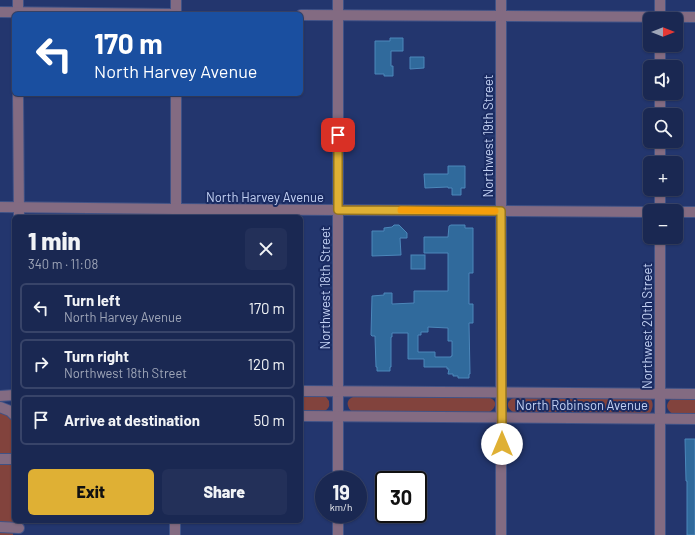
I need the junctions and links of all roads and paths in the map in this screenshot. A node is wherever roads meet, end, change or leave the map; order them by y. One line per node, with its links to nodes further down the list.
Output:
1 (18, 0): 7 (street)
2 (176, 0): 8 (street)
3 (338, 0): 12 (street, Northwest 18th Street)
4 (501, 0): 13 (street, Northwest 19th Street)
5 (660, 0): 9 (street)
6 (0, 12): 10 (street)
7 (18, 12)
8 (174, 12)
9 (660, 12)
10 (12, 13)
11 (303, 15): 12 (street)
12 (338, 15): 13 (street); 20 (street, Northwest 18th Street)
13 (501, 16): 16 (street); 21 (street, Northwest 19th Street)
14 (683, 17): 15 (street)
15 (695, 17)
16 (643, 18)
17 (18, 96): 22 (street)
18 (176, 96): 26 (street)
19 (0, 207): 22 (street, North Harvey Avenue)
20 (338, 210): 21 (street, North Harvey Avenue); 26 (street, North Harvey Avenue); 29 (street, Northwest 18th Street)
21 (501, 211): 23 (street, North Harvey Avenue); 30 (street, Northwest 19th Street)
22 (19, 212): 26 (street, North Harvey Avenue)
23 (643, 212)
24 (683, 212): 25 (street)
25 (695, 212)
26 (176, 213)
27 (660, 244): 31 (street, Northwest 20th Street)
28 (303, 391): 29 (street, North Robinson Avenue)
29 (339, 391): 30 (street, North Robinson Avenue); 38 (street, Northwest 18th Street)
30 (502, 392): 31 (street, North Robinson Avenue); 39 (street, Northwest 19th Street)
31 (660, 393): 32 (street, North Robinson Avenue); 40 (street, Northwest 20th Street)
32 (695, 394)
33 (12, 395): 34 (street)
34 (0, 396)
35 (0, 407): 36 (street)
36 (12, 413)
37 (303, 416): 38 (street, North Robinson Avenue)
38 (339, 416): 39 (street, North Robinson Avenue); 44 (street, Northwest 18th Street)
39 (502, 418): 40 (street, North Robinson Avenue); 51 (street, Northwest 19th Street)
40 (660, 419): 41 (street, North Robinson Avenue); 52 (street, Northwest 20th Street)
41 (695, 419)
42 (12, 458): 43 (street)
43 (0, 459)
44 (338, 471)
45 (175, 523): 49 (street)
46 (338, 523): 50 (street)
47 (0, 527): 48 (street)
48 (19, 528)
49 (175, 535)
50 (338, 535)
51 (501, 535)
52 (660, 535)

